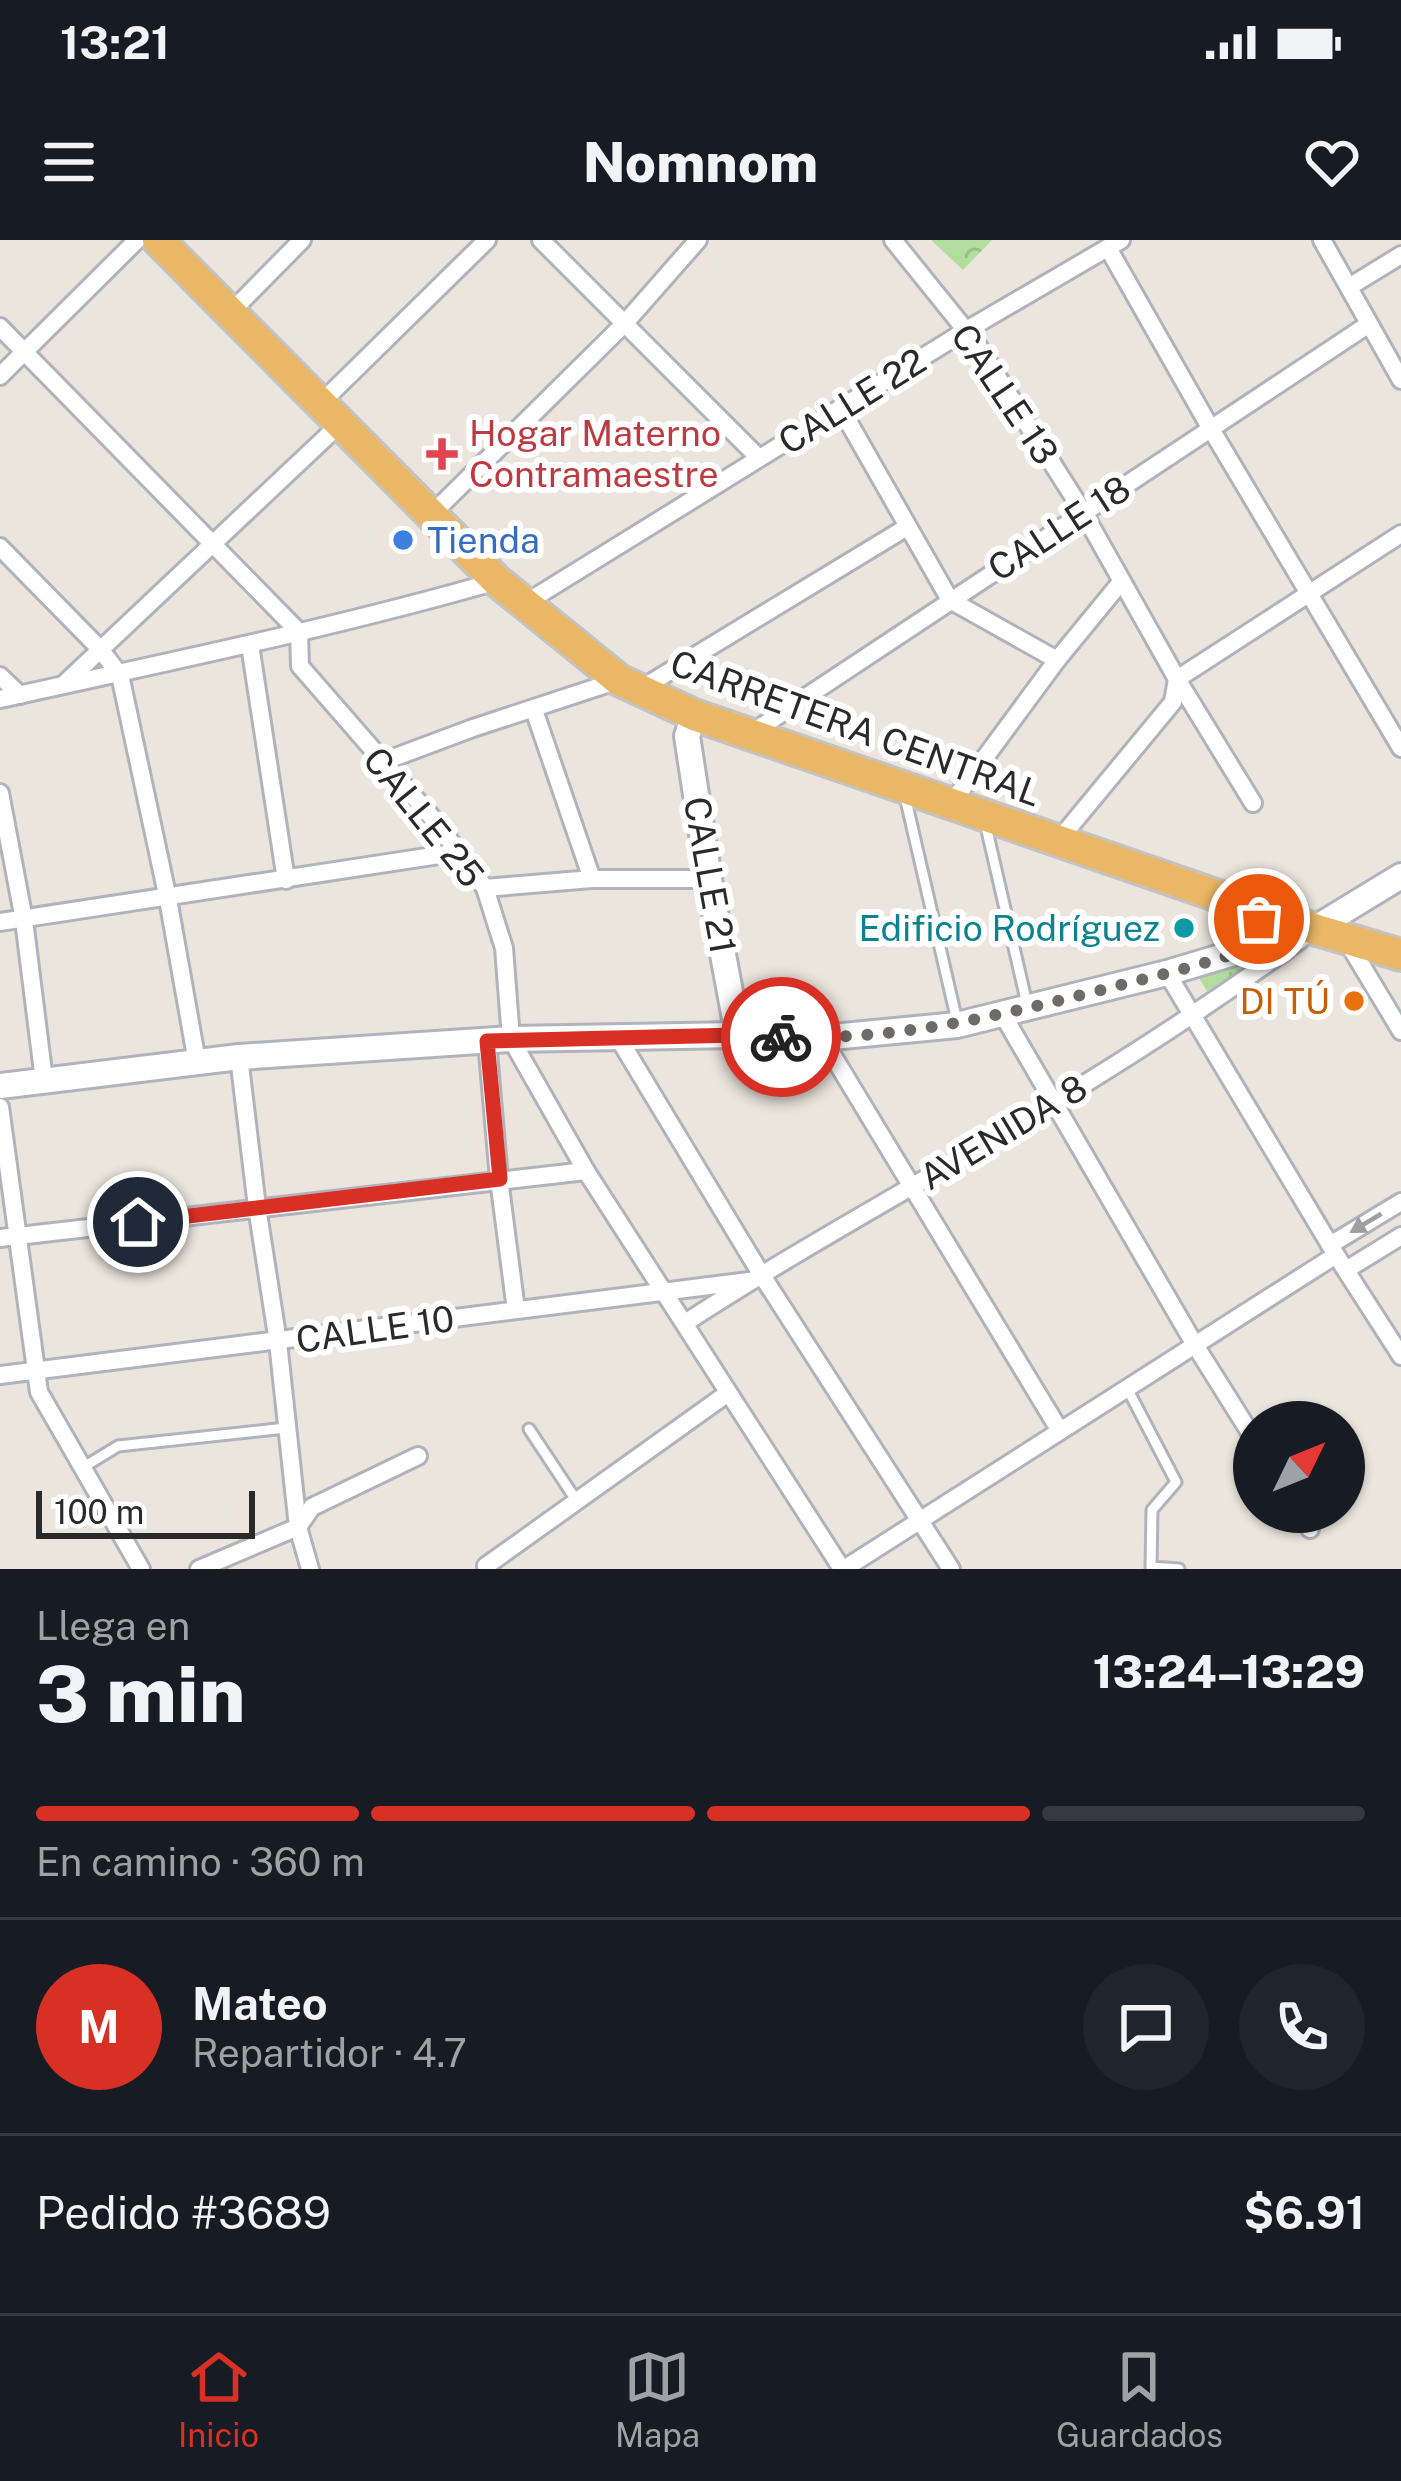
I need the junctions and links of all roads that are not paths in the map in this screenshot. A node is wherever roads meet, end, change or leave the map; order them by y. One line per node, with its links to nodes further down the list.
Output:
1 (137, 240): 17 (street)
2 (158, 240): 12 (highway, CARRETERA CENTRAL)
3 (302, 240): 12 (street)
4 (487, 240): 21 (street)
5 (541, 240): 13 (street)
6 (698, 240): 13 (street)
7 (893, 240): 16 (street, CALLE 13)
8 (1322, 240): 11 (street)
9 (1115, 244): 16 (street, CALLE 22); 22 (street)
10 (1401, 255): 11 (street)
11 (1348, 287): 14 (street)
12 (231, 312): 21 (highway, CARRETERA CENTRAL)
13 (625, 323): 23 (street); 25 (street)
14 (1369, 324): 19 (street); 22 (street, CALLE 18)
15 (0, 327): 17 (street, CALLE 25)
16 (965, 331): 20 (street, CALLE 22); 24 (street, CALLE 13)
17 (24, 352): 18 (street); 28 (street, CALLE 25)
18 (0, 376)
19 (1401, 380)
20 (841, 409): 23 (street, CALLE 22); 26 (street)
21 (331, 413): 25 (highway, CARRETERA CENTRAL); 28 (street)
22 (1211, 429): 24 (street, CALLE 18); 32 (street)
23 (759, 458): 34 (street, CALLE 22)
24 (1083, 512): 31 (street, CALLE 13); 33 (street, CALLE 18)
25 (433, 513): 30 (highway, CARRETERA CENTRAL)
26 (907, 527): 33 (street); 43 (street)
27 (1401, 534): 32 (street)
28 (212, 543): 35 (street, CALLE 25); 37 (street)
29 (0, 547): 37 (street)
30 (497, 581): 34 (highway, CARRETERA CENTRAL); 35 (street)
31 (1121, 582): 38 (street); 41 (street, CALLE 13)
32 (1310, 593): 41 (street); 49 (street)
33 (950, 600): 38 (street); 48 (street, CALLE 18)
34 (524, 604): 43 (highway, CARRETERA CENTRAL)
35 (299, 632): 36 (street); 50 (street, CALLE 25)
36 (250, 644): 39 (street); 61 (street)
37 (100, 649): 39 (street); 42 (street)
38 (1057, 660): 54 (street)
39 (120, 675): 42 (street); 63 (street)
40 (0, 676): 44 (street)
41 (1177, 679): 53 (street, CALLE 13); 56 (street)
42 (63, 685): 44 (street)
43 (629, 685): 46 (street); 47 (highway, CARRETERA CENTRAL)
44 (20, 695): 45 (street)
45 (0, 700)
46 (534, 710): 50 (street); 59 (street)
47 (694, 715): 48 (highway, CARRETERA CENTRAL); 60 (main road, CALLE 21)
48 (750, 734): 51 (highway, CARRETERA CENTRAL)
49 (1401, 748)
50 (382, 762): 57 (street, CALLE 25)
51 (903, 787): 54 (highway, CARRETERA CENTRAL); 74 (lane)
52 (0, 793): 65 (street)
53 (1253, 803)
54 (950, 805): 55 (highway, CARRETERA CENTRAL)
55 (984, 816): 56 (highway, CARRETERA CENTRAL); 72 (lane)
56 (1058, 842): 64 (highway, CARRETERA CENTRAL)
57 (459, 852): 61 (street); 62 (street, CALLE 25)
58 (1401, 876): 67 (main road)
59 (592, 879): 60 (street); 62 (street)
60 (709, 879): 76 (main road, CALLE 21)
61 (286, 880): 63 (street)
62 (485, 888): 79 (street, CALLE 25)
63 (168, 898): 65 (street); 81 (street)
64 (1250, 907): 67 (highway, CARRETERA CENTRAL); 69 (main road)
65 (23, 920): 66 (street); 82 (street)
66 (0, 922)
67 (1314, 929): 68 (highway, CARRETERA CENTRAL); 69 (main road); 73 (street, AVENIDA 8)
68 (1345, 937): 70 (highway, CARRETERA CENTRAL); 75 (street)
69 (1253, 947): 71 (main road)
70 (1401, 955)
71 (1167, 973): 72 (main road); 73 (street)
72 (1015, 1012): 74 (main road); 84 (street)
73 (1192, 1016): 84 (street, AVENIDA 8); 93 (street)
74 (957, 1025): 77 (main road)
75 (1401, 1031)
76 (738, 1035): 77 (main road); 78 (main road)
77 (822, 1038): 88 (street)
78 (620, 1039): 79 (main road); 94 (street)
79 (499, 1040): 80 (main road); 86 (street, CALLE 25); 87 (street)
80 (239, 1057): 81 (main road); 90 (street)
81 (197, 1062): 82 (main road)
82 (44, 1080): 83 (main road)
83 (0, 1086)
84 (1054, 1103): 88 (street, AVENIDA 8); 99 (street)
85 (0, 1107): 92 (street)
86 (586, 1171): 87 (street); 95 (street, CALLE 25)
87 (500, 1179): 90 (street); 96 (street)
88 (910, 1187): 94 (street, AVENIDA 8); 108 (street)
89 (1401, 1202): 93 (street, one-way to 93)
90 (257, 1207): 92 (street); 98 (street)
91 (1401, 1236): 93 (street)
92 (9, 1237): 101 (street)
93 (1337, 1257): 99 (street); 100 (street)
94 (755, 1278): 95 (street, CALLE 10); 97 (street, AVENIDA 8); 112 (street)
95 (664, 1294): 96 (street, CALLE 10); 97 (street, CALLE 25)
96 (516, 1310): 98 (street, CALLE 10)
97 (685, 1323): 104 (street, CALLE 25)
98 (278, 1342): 101 (street, CALLE 10); 106 (street)
99 (1196, 1345): 103 (street); 105 (street)
100 (1401, 1356)
101 (37, 1370): 102 (street, CALLE 10); 110 (street)
102 (0, 1375)
103 (1127, 1388): 108 (street); 120 (lane)
104 (728, 1393): 111 (street); 118 (street, CALLE 25)
105 (1233, 1405)
106 (286, 1428): 110 (lane); 113 (street)
107 (529, 1429): 111 (lane)
108 (1060, 1431): 112 (street)
109 (418, 1456): 113 (street)
110 (82, 1468): 115 (street)
111 (578, 1503): 114 (street)
112 (920, 1520): 118 (street); 119 (street)
113 (298, 1527): 116 (street); 117 (street)
114 (486, 1568)
115 (142, 1569)
116 (199, 1569)
117 (310, 1569)
118 (843, 1569)
119 (951, 1569)
120 (1179, 1569)

